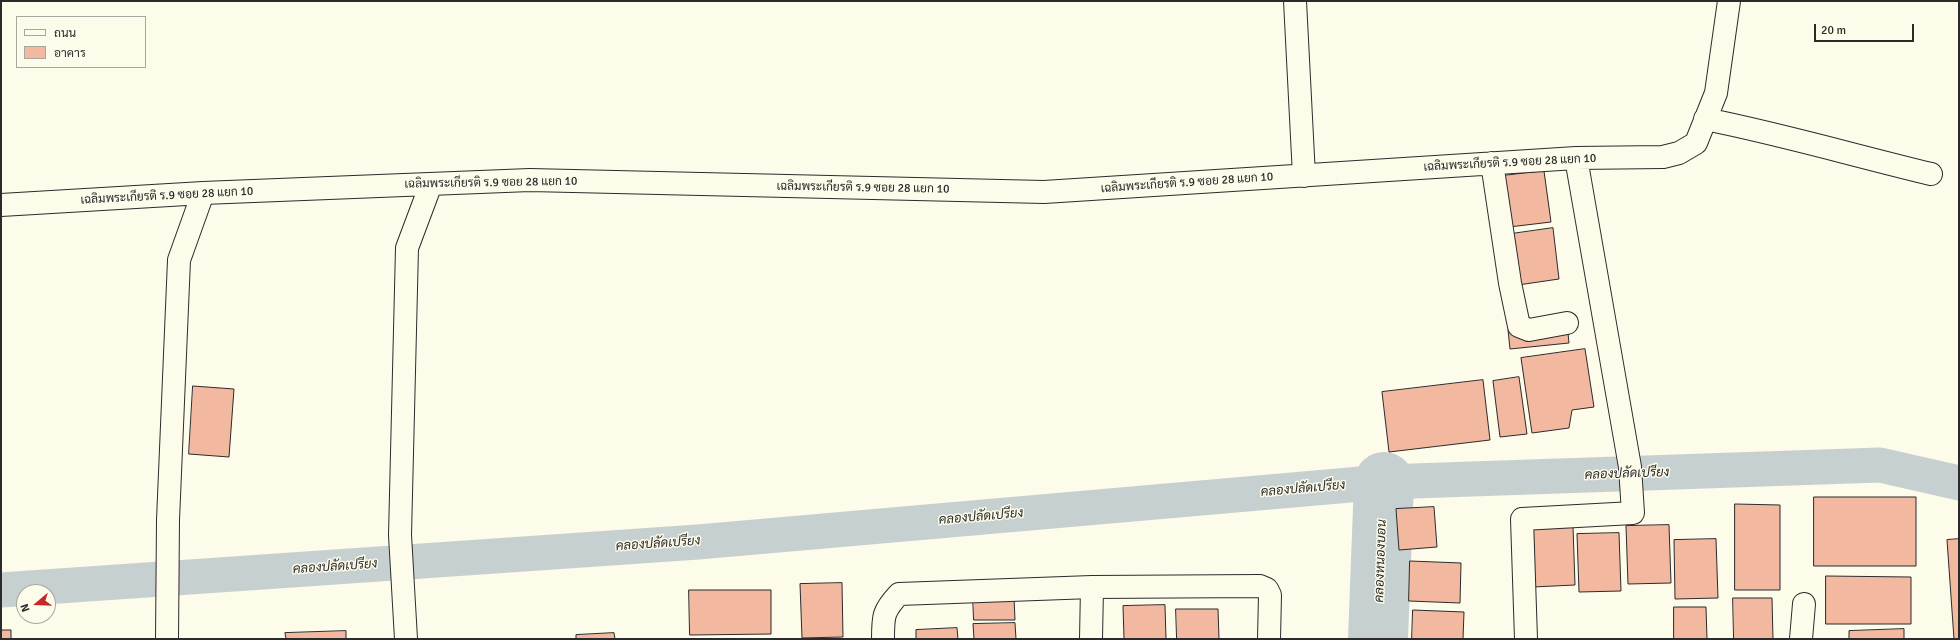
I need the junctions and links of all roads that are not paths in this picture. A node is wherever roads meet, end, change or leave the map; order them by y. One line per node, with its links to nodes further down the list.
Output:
1 (1295, 1): 7 (street)
2 (1729, 1): 3 (street, เฉลิมพระเกียรติ ร.9 ซอย 28 แยก 10)
3 (1705, 119): 4 (street, เฉลิมพระเกียรติ ร.9 ซอย 28 แยก 10); 6 (street)
4 (1576, 158): 5 (street, เฉลิมพระเกียรติ ร.9 ซอย 28 แยก 10); 19 (street)
5 (1492, 163): 7 (street, เฉลิมพระเกียรติ ร.9 ซอย 28 แยก 10); 11 (street)
6 (1931, 174)
7 (1304, 176): 8 (street, เฉลิมพระเกียรติ ร.9 ซอย 28 แยก 10)
8 (431, 184): 9 (street, เฉลิมพระเกียรติ ร.9 ซอย 28 แยก 10); 15 (street)
9 (203, 193): 10 (street, เฉลิมพระเกียรติ ร.9 ซอย 28 แยก 10); 14 (street)
10 (1, 205)
11 (1567, 323)
12 (1092, 587): 16 (street); 17 (street); 18 (street)
13 (1804, 604): 20 (street)
14 (167, 634)
15 (406, 639)
16 (883, 639)
17 (1091, 639)
18 (1269, 639)
19 (1526, 639)
20 (1801, 639)

